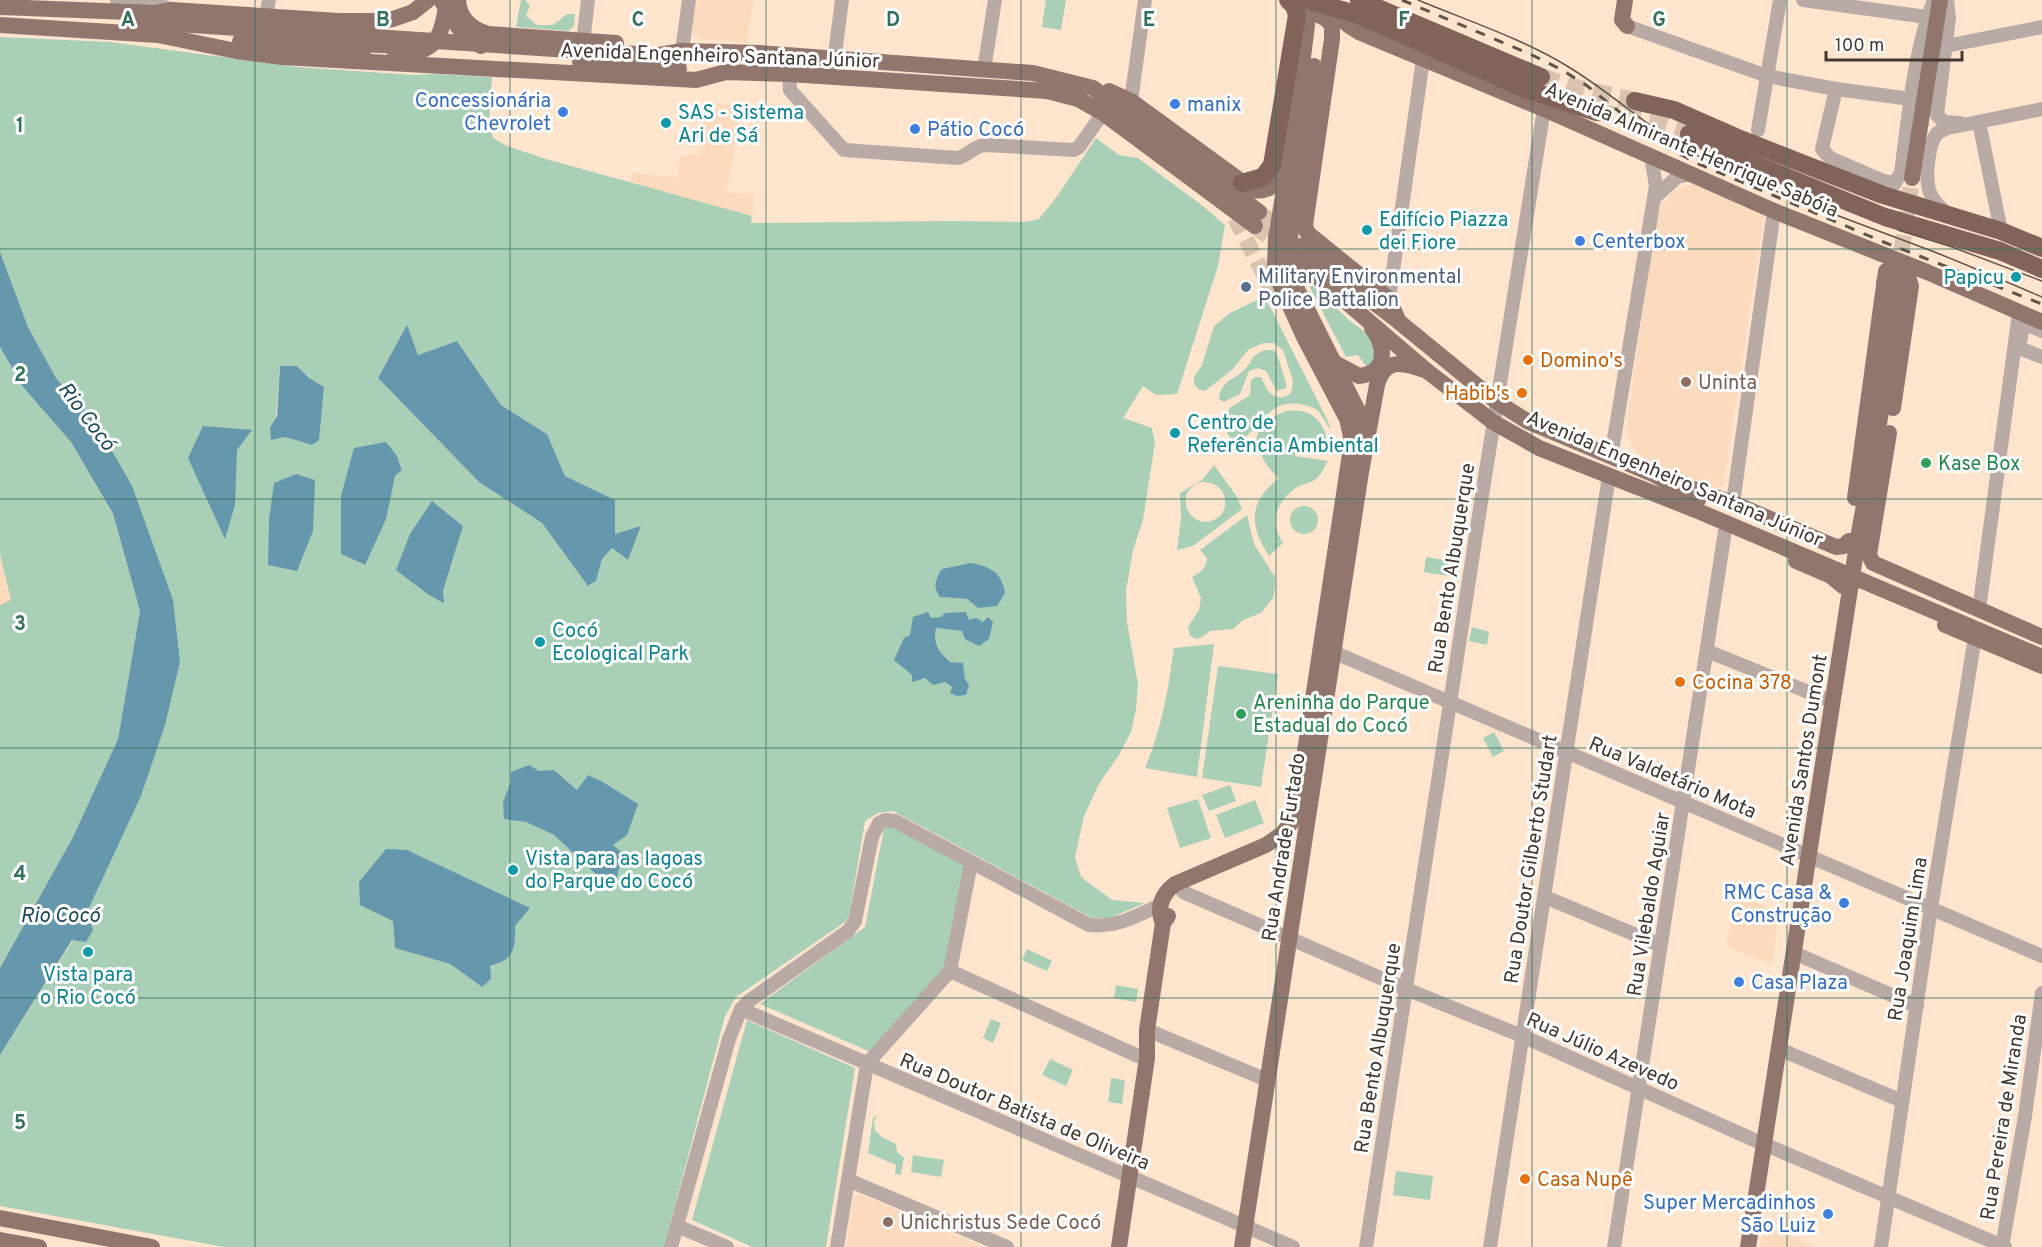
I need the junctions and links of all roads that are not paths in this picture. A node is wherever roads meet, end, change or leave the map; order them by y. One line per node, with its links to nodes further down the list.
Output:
1 (117, 0): 23 (street)
2 (441, 0): 42 (main road, bridge)
3 (447, 0): 36 (main road)
4 (458, 0): 32 (main road)
5 (588, 0): 34 (street)
6 (689, 0): 37 (street)
7 (842, 0): 39 (street)
8 (995, 0): 40 (street)
9 (1145, 0): 51 (street)
10 (1288, 0): 24 (highway)
11 (1359, 0): 46 (highway, Avenida Almirante Henrique Sabóia)
12 (1625, 0): 29 (main road)
13 (1779, 0): 44 (street)
14 (1803, 0): 25 (street)
15 (1934, 0): 25 (street)
16 (1940, 0): 64 (main road)
17 (1947, 0): 35 (street)
18 (424, 4): 26 (main road, Avenida Engenheiro Santana Júnior)
19 (75, 5): 21 (main road, Avenida Engenheiro Santana Júnior); 23 (main road, Avenida Engenheiro Santana Júnior); 37 (main road, Avenida Engenheiro Santana Júnior, bridge)
20 (1331, 6): 24 (highway, Avenida Almirante Henrique Sabóia); 28 (main road, Avenida Almirante Henrique Sabóia); 54 (highway, Avenida Almirante Henrique Sabóia)
21 (0, 7)
22 (268, 8): 23 (main road, Avenida Engenheiro Santana Júnior); 26 (main road, Avenida Engenheiro Santana Júnior)
23 (172, 10)
24 (1307, 16): 33 (main road); 61 (main road); 63 (main road); 65 (highway)
25 (1927, 17): 49 (street)
26 (338, 21): 36 (main road)
27 (0, 25): 31 (main road, Avenida Engenheiro Santana Júnior)
28 (1348, 25): 33 (main road); 38 (main road, Avenida Almirante Henrique Sabóia)
29 (1628, 26): 44 (street)
30 (2042, 27): 35 (street)
31 (158, 35): 36 (main road); 41 (main road, Avenida Engenheiro Santana Júnior)
32 (498, 35): 34 (main road); 41 (main road)
33 (1332, 39): 56 (main road)
34 (583, 42): 37 (main road)
35 (1946, 46): 57 (street)
36 (328, 47)
37 (682, 51): 39 (main road, Avenida Engenheiro Santana Júnior)
38 (1423, 59): 52 (main road, Avenida Almirante Henrique Sabóia); 79 (street)
39 (834, 60): 40 (main road, Avenida Engenheiro Santana Júnior); 45 (street)
40 (984, 69): 47 (main road, Avenida Engenheiro Santana Júnior)
41 (525, 70): 42 (main road, Avenida Engenheiro Santana Júnior)
42 (726, 72): 43 (main road, Avenida Engenheiro Santana Júnior)
43 (789, 74): 45 (main road, Avenida Engenheiro Santana Júnior); 55 (street)
44 (1767, 76): 48 (street); 58 (street)
45 (832, 77): 55 (main road, Avenida Engenheiro Santana Júnior)
46 (1541, 77)
47 (1093, 88): 51 (main road); 68 (main road, Avenida Engenheiro Santana Júnior)
48 (1836, 89): 49 (street); 64 (street, Avenida Almirante Henrique Sabóia)
49 (1911, 99): 64 (street)
50 (1635, 100): 64 (highway, Avenida Almirante Henrique Sabóia)
51 (1131, 101): 65 (main road)
52 (1544, 109): 60 (main road, Avenida Almirante Henrique Sabóia); 92 (street, Rua Bento Albuquerque)
53 (2042, 109): 57 (street)
54 (1596, 112)
55 (1103, 113): 68 (main road, Avenida Engenheiro Santana Júnior)
56 (1320, 121): 63 (main road); 72 (main road)
57 (1975, 123): 64 (street); 73 (street)
58 (1758, 130)
59 (1689, 134): 76 (highway, Avenida Almirante Henrique Sabóia)
60 (1652, 156): 62 (main road, Avenida Almirante Henrique Sabóia); 67 (street)
61 (1289, 164): 65 (main road); 87 (main road)
62 (1692, 174): 67 (street); 69 (main road, Avenida Almirante Henrique Sabóia)
63 (1299, 178): 66 (main road)
64 (1904, 181): 70 (highway, Avenida Almirante Henrique Sabóia); 70 (street)
65 (1242, 183)
66 (1296, 196): 72 (main road); 89 (main road)
67 (1654, 198): 95 (street)
68 (1224, 204): 71 (main road)
69 (1774, 211): 75 (main road, Avenida Almirante Henrique Sabóia); 100 (street)
70 (1947, 215): 73 (highway, Avenida Almirante Henrique Sabóia)
71 (1235, 218)
72 (1305, 225): 79 (main road)
73 (2001, 231): 74 (highway, Avenida Almirante Henrique Sabóia)
74 (2042, 248)
75 (1874, 251): 77 (main road); 78 (main road, Avenida Almirante Henrique Sabóia)
76 (2042, 269)
77 (1891, 280): 81 (main road); 91 (main road, Avenida Santos Dumont); 99 (main road)
78 (1972, 291): 81 (main road); 83 (main road, Avenida Almirante Henrique Sabóia)
79 (1389, 299): 84 (main road)
80 (1279, 304): 87 (main road)
81 (1909, 304): 104 (main road)
82 (1355, 309): 84 (main road, Avenida Engenheiro Santana Júnior); 89 (main road); 90 (main road, Avenida Engenheiro Santana Júnior)
83 (2019, 313): 85 (main road, Avenida Almirante Henrique Sabóia); 106 (street)
84 (1398, 321): 92 (main road, Avenida Engenheiro Santana Júnior)
85 (2042, 322)
86 (2042, 331): 88 (street)
87 (1305, 337): 110 (main road)
88 (2042, 357)
89 (1335, 363): 94 (main road)
90 (1427, 370): 93 (main road, Avenida Engenheiro Santana Júnior); 94 (main road)
91 (1884, 378): 99 (main road); 105 (main road, Avenida Santos Dumont)
92 (1497, 402): 93 (street, Rua Bento Albuquerque); 95 (main road, Avenida Engenheiro Santana Júnior)
93 (1493, 422): 97 (main road, Avenida Engenheiro Santana Júnior); 114 (street, Rua Bento Albuquerque)
94 (1364, 454): 110 (main road, Rua Andrade Furtado)
95 (1611, 457): 96 (main road, Avenida Engenheiro Santana Júnior)
96 (1655, 475): 100 (main road); 101 (main road, Avenida Engenheiro Santana Júnior)
97 (1609, 476): 98 (main road, Avenida Engenheiro Santana Júnior); 116 (street, Rua Doutor Gilberto Studart)
98 (1657, 495): 101 (main road, Avenida Engenheiro Santana Júnior); 102 (main road)
99 (1855, 500): 103 (main road)
100 (1733, 503): 103 (main road)
101 (1696, 504): 109 (main road, Avenida Engenheiro Santana Júnior); 112 (main road, Avenida Engenheiro Santana Júnior, bridge)
102 (1725, 531): 105 (main road); 111 (street, Rua Vilebaldo Aguiar)
103 (1842, 544): 105 (main road)
104 (1877, 566): 106 (main road); 108 (main road)
105 (1840, 588): 115 (main road, Avenida Santos Dumont)
106 (1979, 610): 107 (main road)
107 (2042, 637)
108 (1975, 638): 113 (main road); 127 (street, Rua Joaquim Lima)
109 (2042, 646)
110 (1328, 650): 114 (street, Rua Valdetário Mota); 118 (main road, Rua Andrade Furtado); 120 (main road)
111 (1707, 651): 115 (street); 117 (street, Rua Vilebaldo Aguiar)
112 (2042, 657)
113 (2042, 666)
114 (1450, 701): 116 (street, Rua Valdetário Mota); 134 (street, Rua Bento Albuquerque)
115 (1833, 702): 121 (main road, Avenida Santos Dumont)
116 (1566, 752): 117 (street, Rua Valdetário Mota); 125 (street, Rua Doutor Gilberto Studart)
117 (1683, 803): 121 (street, Rua Valdetário Mota); 130 (street, Rua Vilebaldo Aguiar)
118 (1304, 844): 119 (main road); 129 (main road, Rua Andrade Furtado)
119 (1265, 856): 120 (main road); 123 (main road)
120 (1238, 857): 123 (main road); 126 (main road)
121 (1809, 857): 127 (street, Rua Valdetário Mota); 131 (main road, Avenida Santos Dumont)
122 (971, 863): 126 (street); 133 (street); 137 (street)
123 (1211, 880): 124 (main road)
124 (1183, 892): 128 (main road); 129 (street, Rua Júlio Azevedo)
125 (1545, 897): 130 (street); 139 (street, Rua Doutor Gilberto Studart)
126 (1160, 905): 128 (main road)
127 (1931, 908): 132 (street, Rua Valdetário Mota); 136 (street, Rua Joaquim Lima)
128 (1163, 923): 138 (main road)
129 (1290, 939): 134 (street, Rua Júlio Azevedo); 143 (main road, Rua Andrade Furtado)
130 (1660, 945): 144 (street, Rua Vilebaldo Aguiar)
131 (1794, 953): 136 (street); 140 (main road, Avenida Santos Dumont)
132 (2042, 956)
133 (950, 971): 141 (street); 142 (street)
134 (1406, 989): 139 (street, Rua Júlio Azevedo); 164 (street, Rua Bento Albuquerque)
135 (2042, 993): 169 (street, Rua Pereira de Miranda)
136 (1917, 1006): 145 (street, Rua Joaquim Lima)
137 (741, 1010): 142 (street, Rua Doutor Batista de Oliveira); 151 (street)
138 (1147, 1030): 141 (main road); 143 (street); 147 (main road)
139 (1522, 1036): 144 (street, Rua Júlio Azevedo); 165 (street, Rua Doutor Gilberto Studart)
140 (1779, 1049): 145 (street); 146 (main road, Avenida Santos Dumont)
141 (1138, 1056): 147 (main road)
142 (867, 1064): 147 (street, Rua Doutor Batista de Oliveira); 148 (street)
143 (1267, 1080): 152 (main road, Rua Andrade Furtado)
144 (1640, 1089): 146 (street, Rua Júlio Azevedo); 166 (street, Rua Vilebaldo Aguiar)
145 (1902, 1101): 149 (street, Rua Joaquim Lima)
146 (1764, 1143): 149 (street, Rua Júlio Azevedo); 167 (main road, Avenida Santos Dumont)
147 (1125, 1174): 152 (street, Rua Doutor Batista de Oliveira); 160 (main road); 161 (main road)
148 (848, 1180): 158 (street); 159 (street)
149 (1889, 1196): 168 (street, Rua Joaquim Lima); 169 (street, Rua Júlio Azevedo)
150 (0, 1218): 155 (main road)
151 (677, 1226): 156 (street); 157 (street)
152 (1245, 1226): 162 (main road, Rua Andrade Furtado); 163 (street, Rua Doutor Batista de Oliveira)
153 (0, 1240): 154 (main road)
154 (39, 1247)
155 (152, 1247)
156 (671, 1247)
157 (727, 1247)
158 (837, 1247)
159 (1007, 1247)
160 (1108, 1247)
161 (1119, 1247)
162 (1242, 1247)
163 (1293, 1247)
164 (1366, 1247)
165 (1490, 1247)
166 (1614, 1247)
167 (1748, 1247)
168 (1881, 1247)
169 (2003, 1247)

